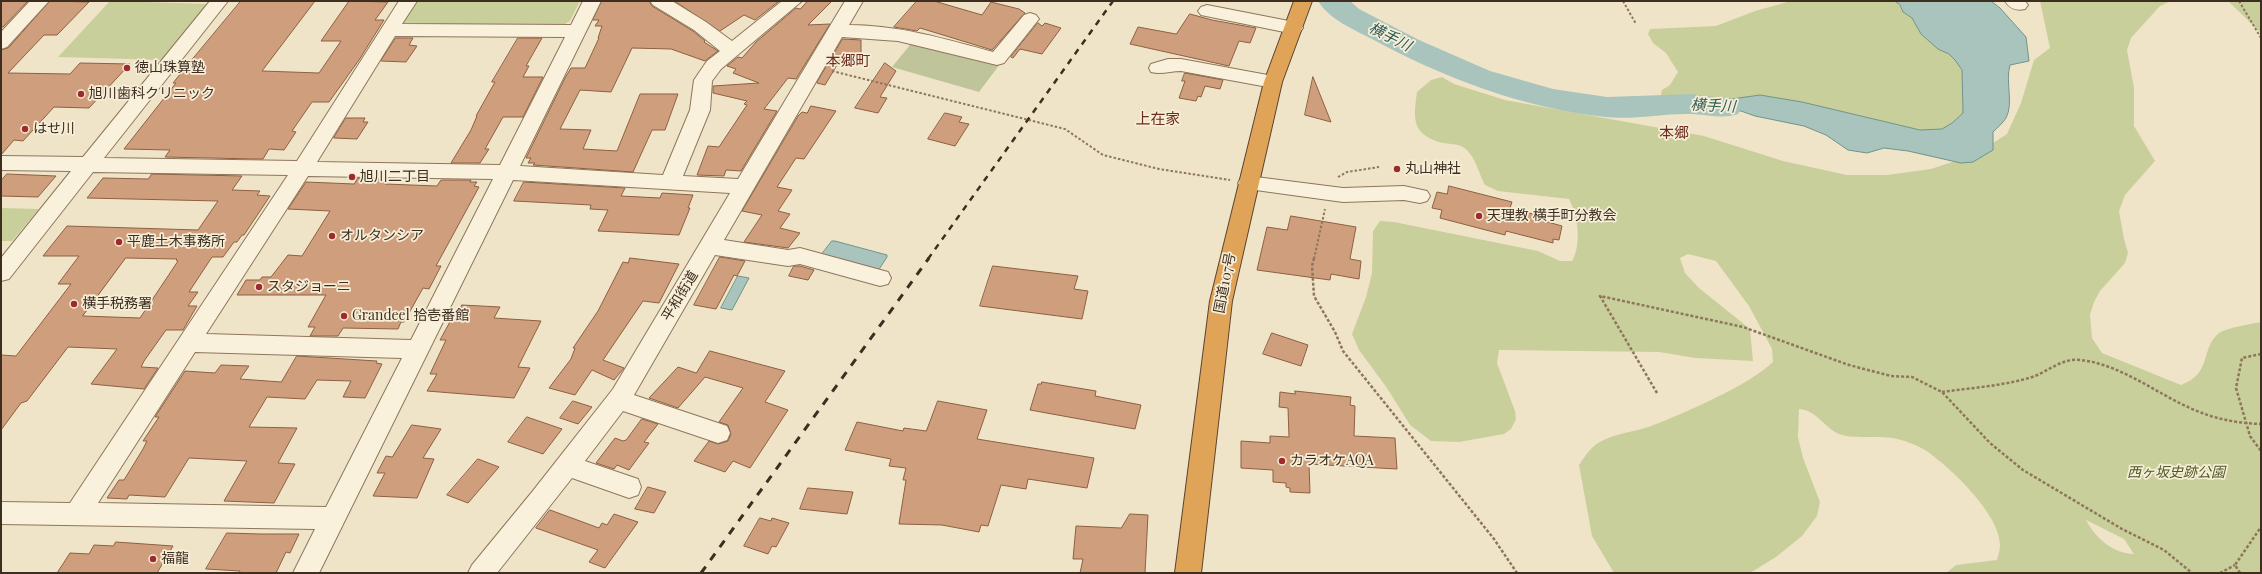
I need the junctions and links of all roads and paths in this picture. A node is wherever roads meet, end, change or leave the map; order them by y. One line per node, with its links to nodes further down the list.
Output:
1 (40, 1): 18 (street)
2 (219, 1): 24 (street)
3 (408, 1): 14 (street)
4 (592, 1): 15 (street)
5 (659, 1): 19 (street)
6 (793, 1): 19 (street)
7 (854, 1): 16 (street, 平和街道)
8 (1623, 1): 13 (path)
9 (2239, 1): 17 (path)
10 (1207, 11): 11 (street)
11 (1299, 14): 22 (highway, 国道107号)
12 (1030, 19): 16 (street)
13 (1636, 24)
14 (390, 30): 15 (street); 26 (street)
15 (577, 31): 27 (street)
16 (836, 31): 20 (street, 平和街道)
17 (2261, 38)
18 (1, 43)
19 (732, 51): 28 (street)
20 (815, 66): 29 (street, 平和街道); 30 (path)
21 (1158, 68): 22 (street)
22 (1273, 82): 30 (highway, 国道107号)
23 (1, 163): 24 (street)
24 (87, 165): 26 (street); 34 (street)
25 (1380, 167): 32 (path)
26 (303, 168): 27 (street); 36 (street)
27 (506, 172): 28 (street); 37 (street)
28 (671, 181): 29 (street)
29 (745, 187): 33 (street, 平和街道)
30 (1247, 187): 32 (street); 55 (highway, 国道107号)
31 (1420, 196): 32 (street)
32 (1319, 198): 56 (path)
33 (710, 246): 35 (street); 41 (street, 平和街道)
34 (1, 273)
35 (880, 278)
36 (189, 343): 37 (street); 49 (street)
37 (417, 349): 50 (street)
38 (2261, 354): 42 (path)
39 (1942, 392): 40 (path); 42 (path); 57 (path)
40 (1657, 393)
41 (618, 400): 44 (street); 46 (street, 平和街道)
42 (2247, 424): 43 (path); 45 (path)
43 (2261, 424)
44 (718, 433)
45 (2261, 452)
46 (567, 466): 47 (street); 54 (street, 平和街道)
47 (630, 487)
48 (1, 513): 49 (street)
49 (77, 514): 50 (street)
50 (333, 518): 53 (street)
51 (2261, 527): 52 (path)
52 (2235, 565): 58 (path); 59 (path)
53 (306, 573)
54 (481, 573)
55 (1188, 573)
56 (1517, 573)
57 (2192, 573)
58 (2220, 573)
59 (2240, 573)

